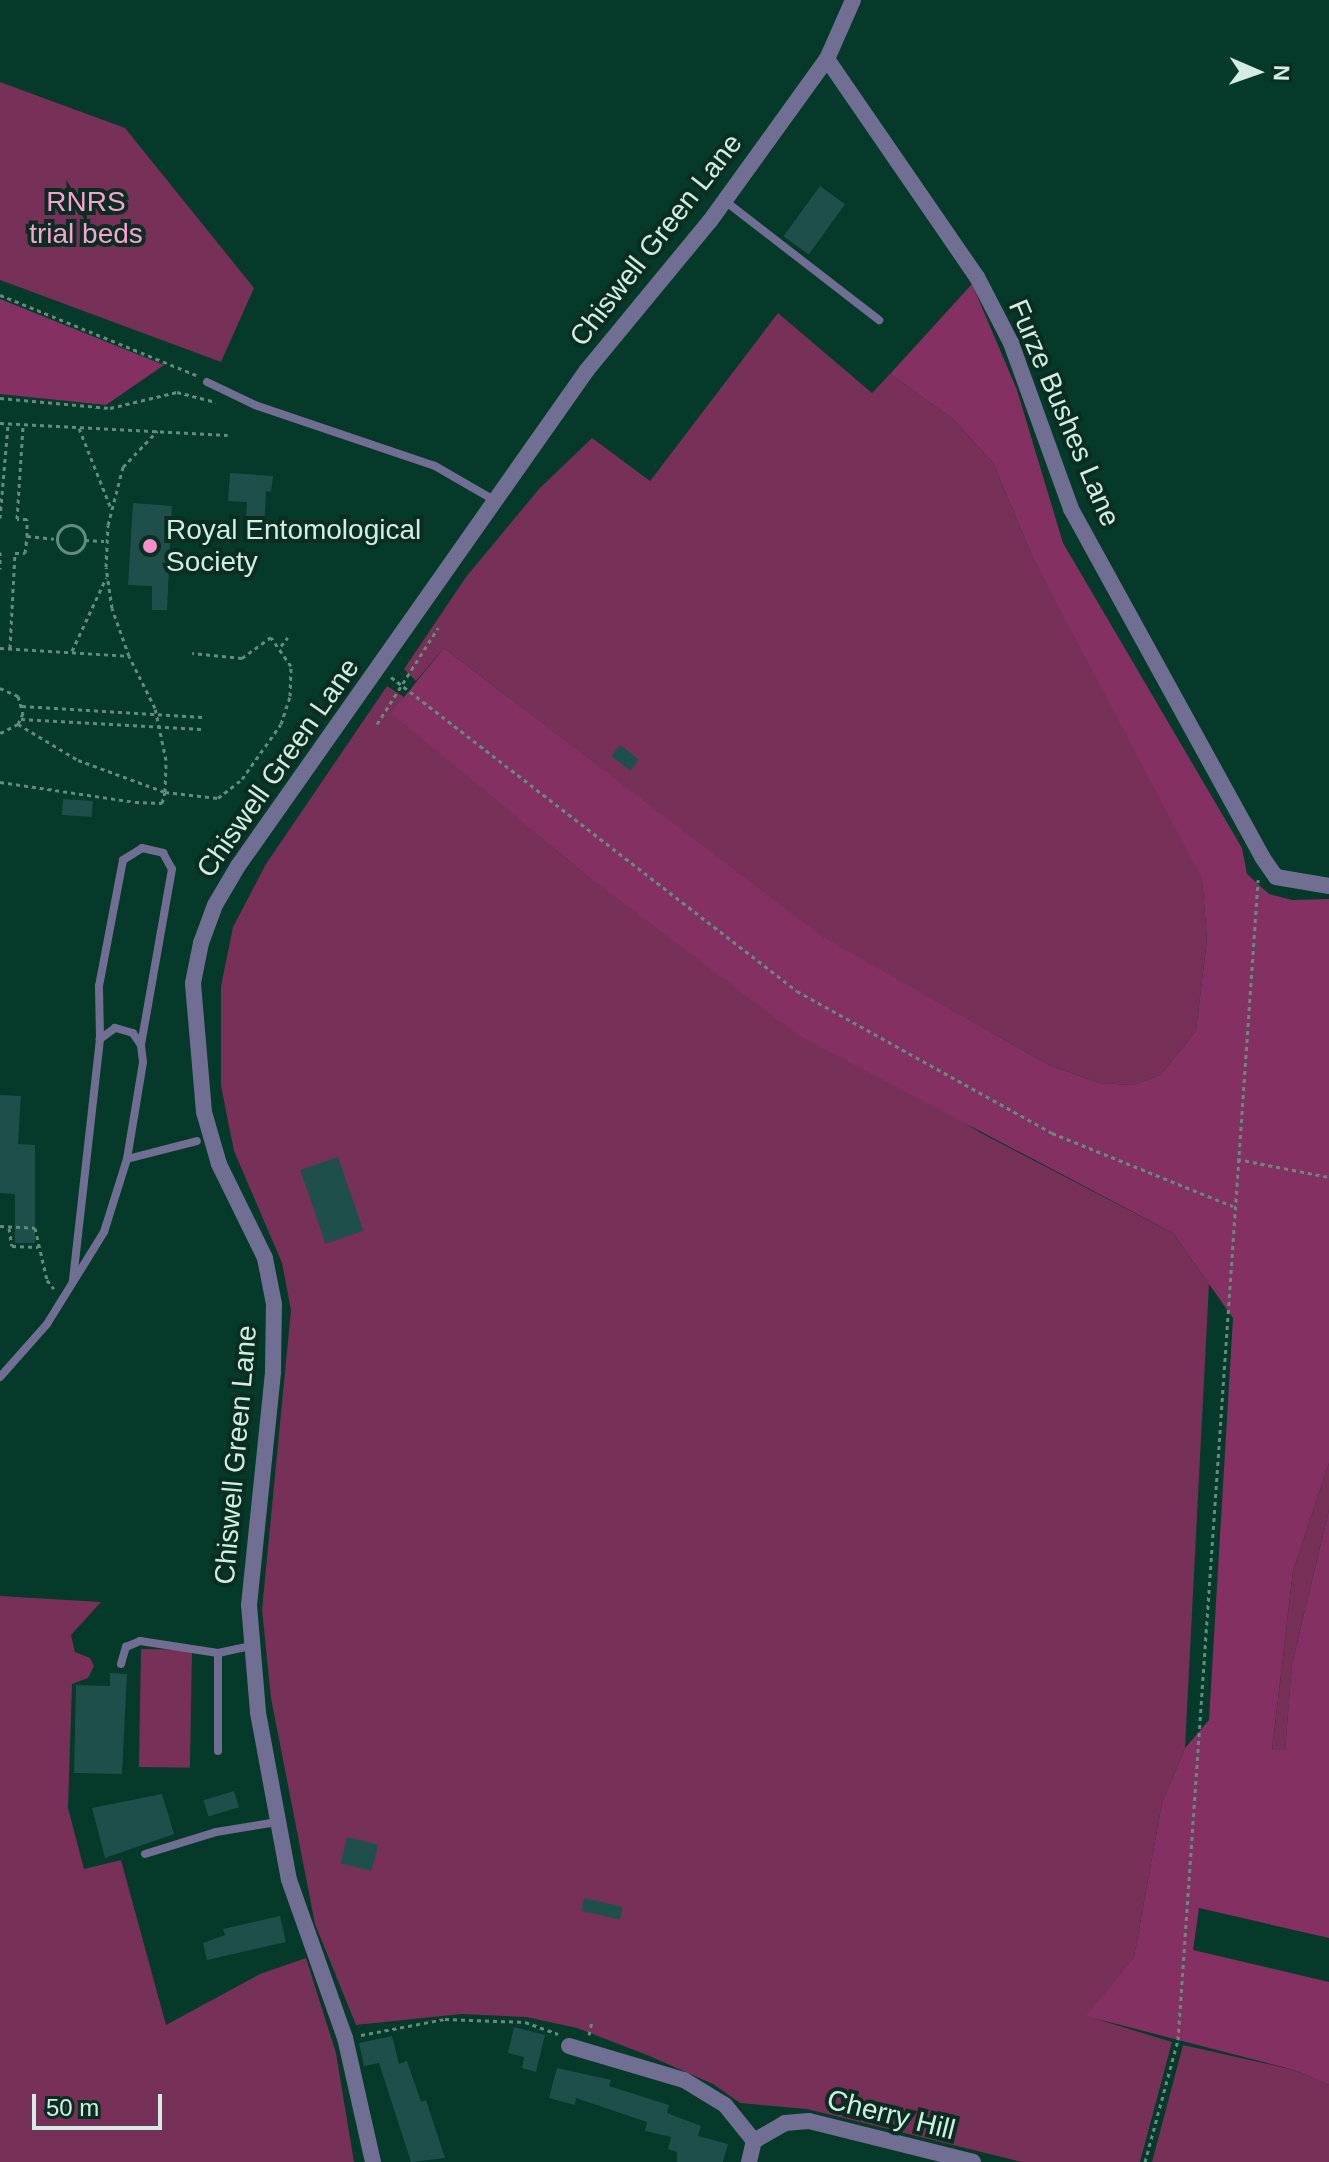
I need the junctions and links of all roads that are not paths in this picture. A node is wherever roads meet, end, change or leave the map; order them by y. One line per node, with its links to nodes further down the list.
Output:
1 (853, 0): 2 (street, Chiswell Green Lane)
2 (827, 59): 3 (street, Chiswell Green Lane); 7 (street, Furze Bushes Lane)
3 (724, 200): 4 (lane); 6 (street, Chiswell Green Lane)
4 (879, 320)
5 (207, 382): 6 (lane)
6 (494, 500): 14 (street, Chiswell Green Lane)
7 (1329, 886)
8 (100, 1039): 9 (lane); 9 (lane); 12 (lane)
9 (141, 1045): 11 (lane)
10 (197, 1141): 11 (lane)
11 (127, 1159): 12 (lane)
12 (73, 1281): 13 (lane)
13 (0, 1377)
14 (251, 1646): 15 (lane); 18 (street, Chiswell Green Lane)
15 (218, 1653): 16 (lane); 17 (lane)
16 (121, 1664)
17 (218, 1751)
18 (277, 1822): 19 (lane); 22 (street, Chiswell Green Lane)
19 (145, 1854)
20 (569, 2046): 21 (street)
21 (754, 2141): 23 (street); 24 (street, Cherry Hill)
22 (373, 2162)
23 (749, 2162)
24 (973, 2162)

